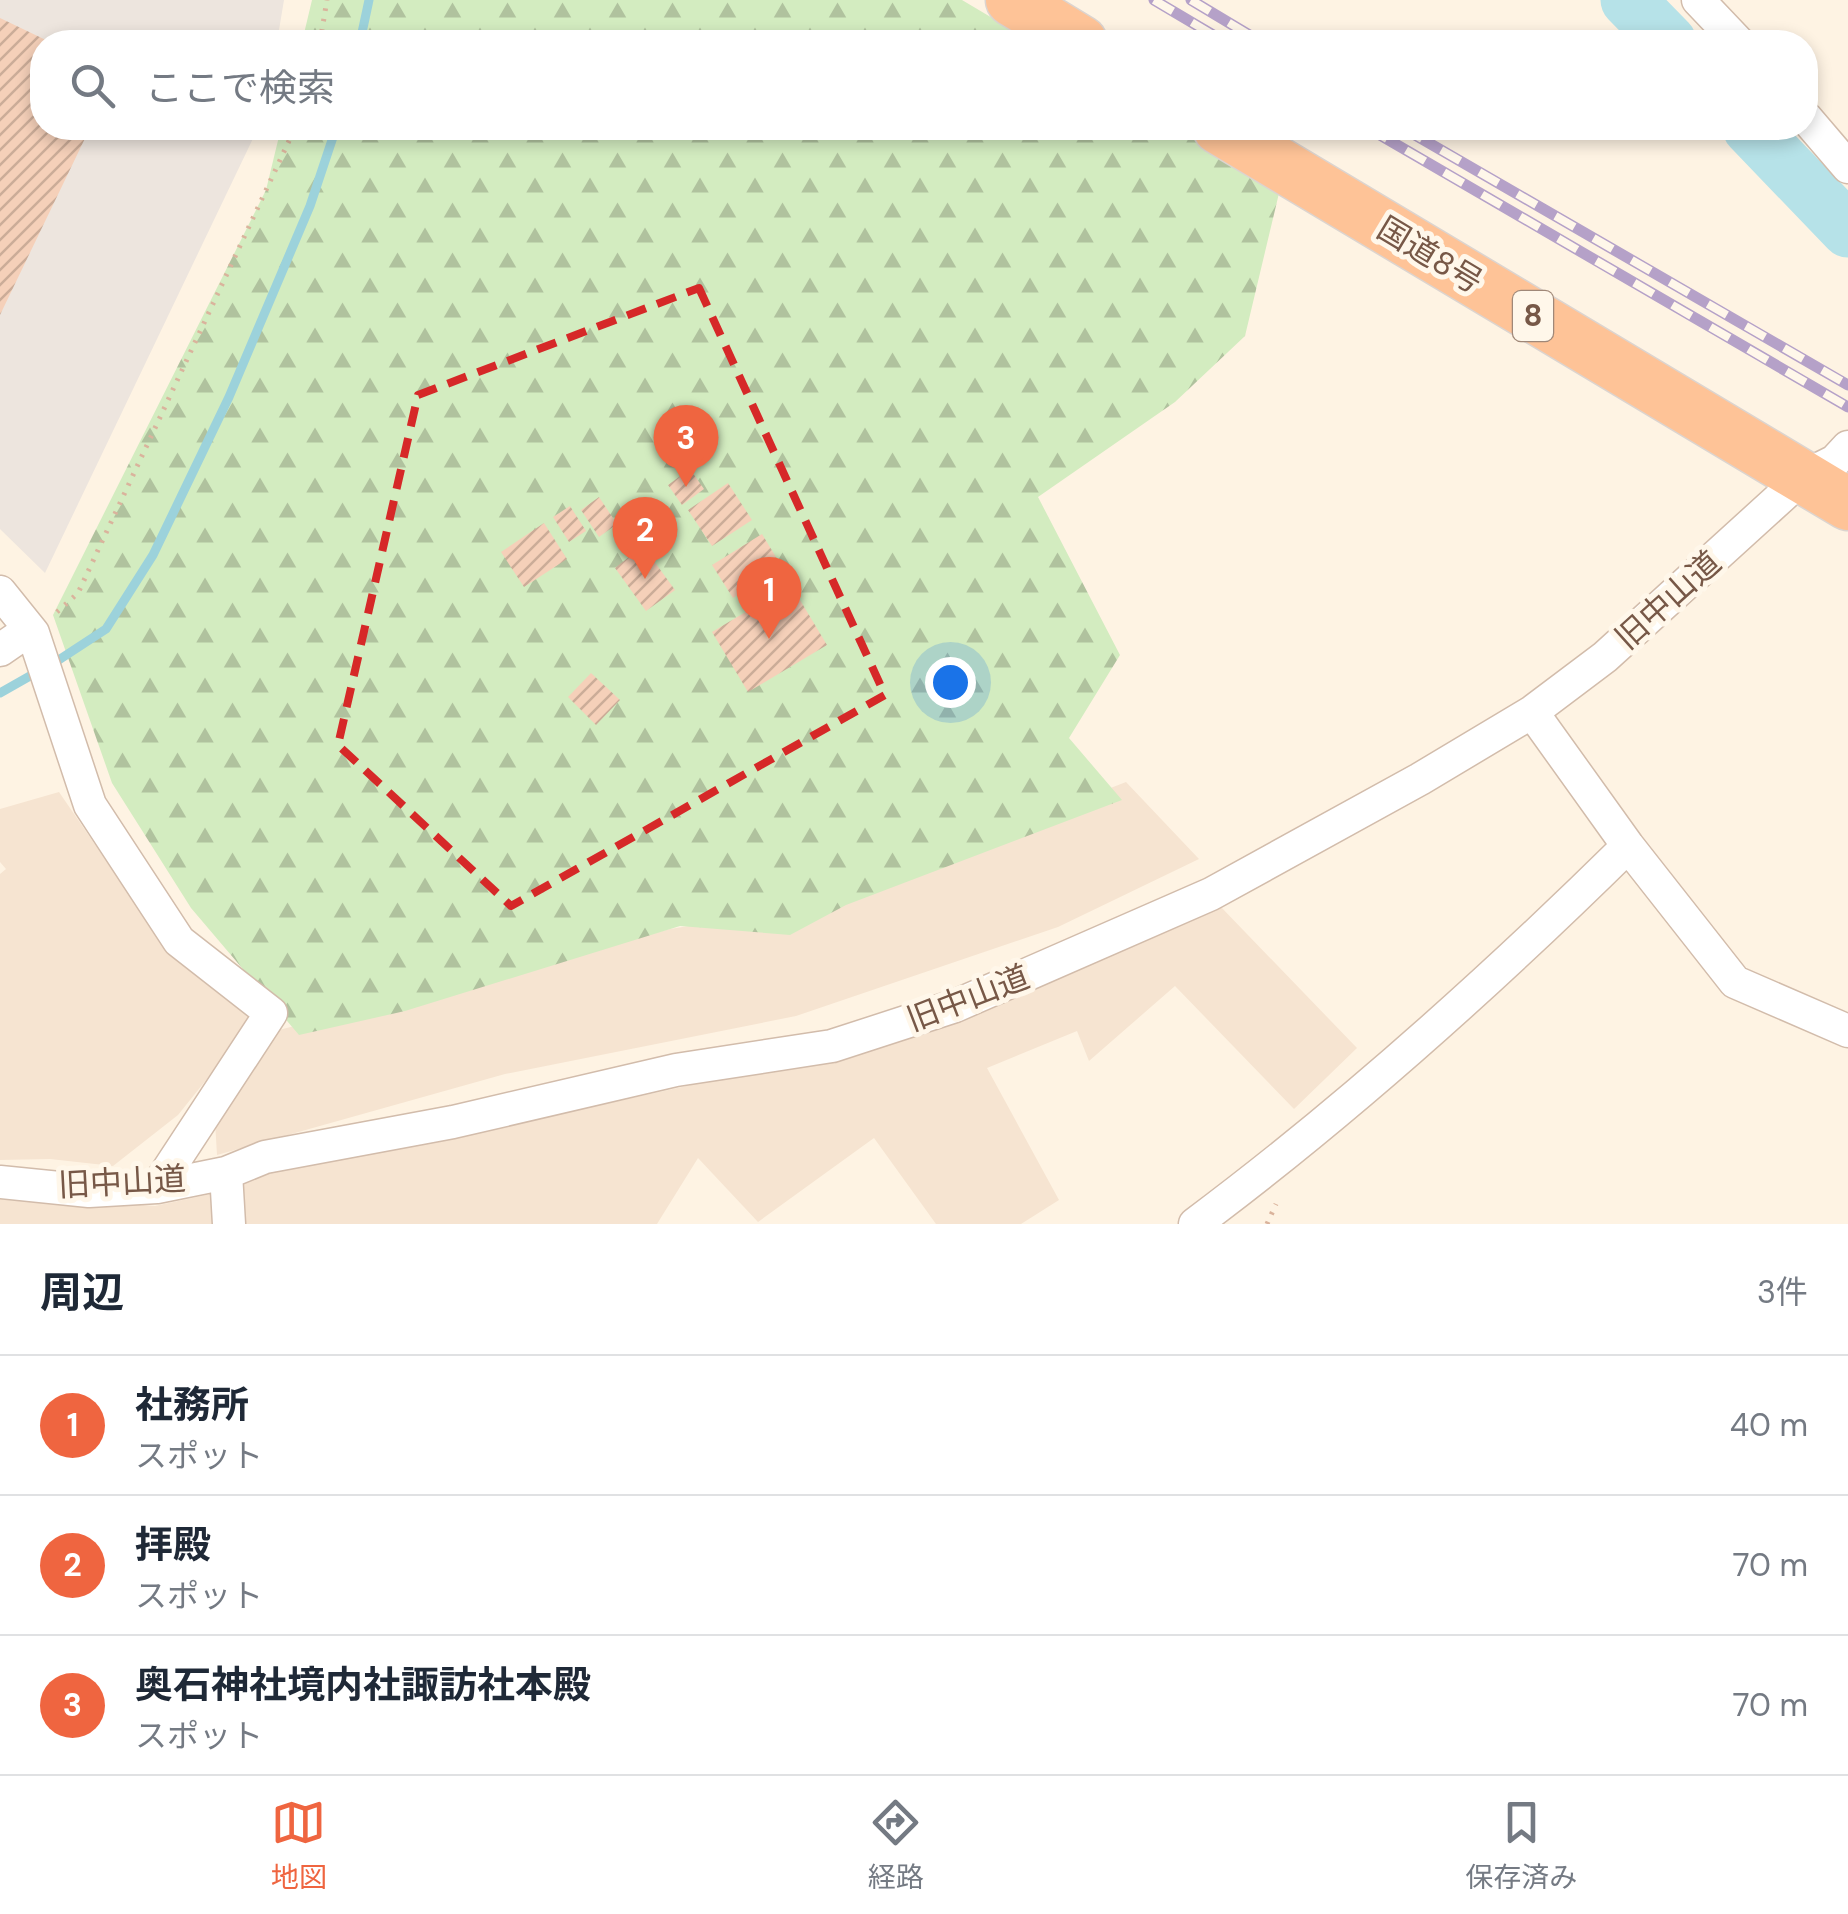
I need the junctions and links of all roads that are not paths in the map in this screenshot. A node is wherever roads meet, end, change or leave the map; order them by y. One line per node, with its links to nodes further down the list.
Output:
1 (1012, 0): 3 (highway)
2 (1698, 0): 4 (street)
3 (1061, 30)
4 (1727, 30)
5 (1818, 132): 7 (street)
6 (1239, 140): 9 (highway, 国道8号 / 8)
7 (1848, 166)
8 (1848, 446): 9 (street, 旧中山道)
9 (1803, 477): 10 (highway, 国道8号 / 8); 14 (street, 旧中山道)
10 (1848, 504)
11 (0, 592): 12 (street)
12 (33, 634): 13 (street); 19 (street)
13 (0, 650)
14 (1532, 712): 15 (street); 17 (street, 旧中山道)
15 (1628, 846): 16 (street); 21 (street)
16 (1848, 1031)
17 (226, 1173): 19 (street, 旧中山道); 20 (street)
18 (0, 1182): 19 (street, 旧中山道)
19 (157, 1187)
20 (229, 1224)
21 (1195, 1224)

